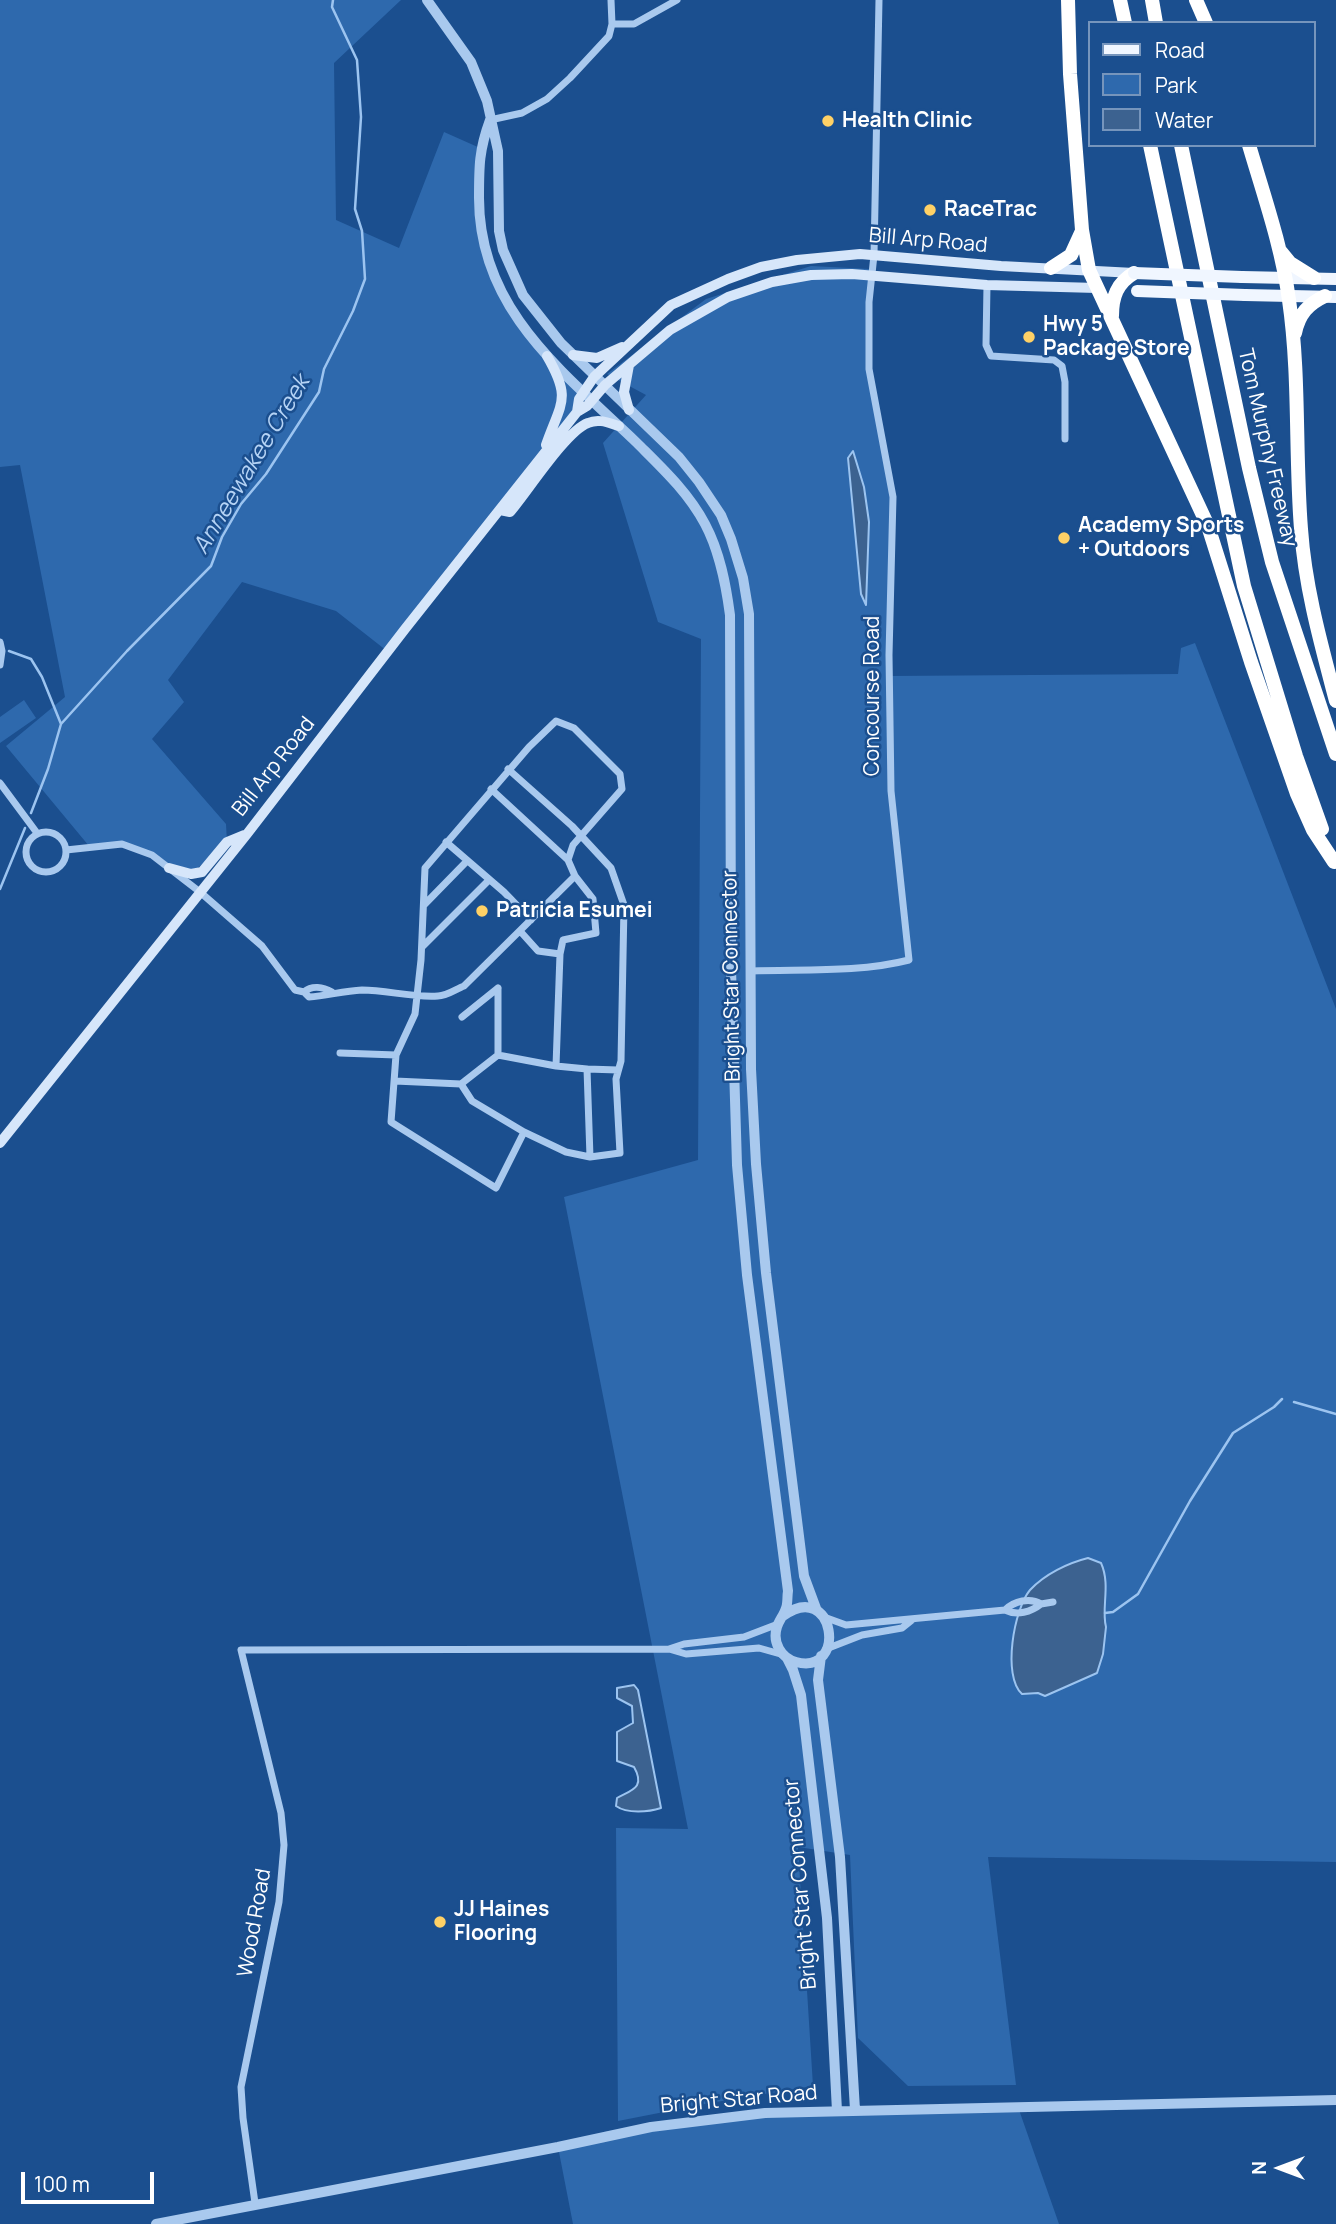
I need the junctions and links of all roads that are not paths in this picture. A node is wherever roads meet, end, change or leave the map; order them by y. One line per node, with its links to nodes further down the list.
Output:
1 (427, 0): 13 (street, Bright Star Connector)
2 (611, 0): 12 (street)
3 (677, 0): 12 (street)
4 (879, 0): 19 (street)
5 (1068, 0): 17 (highway)
6 (1120, 0): 9 (highway)
7 (1152, 0): 10 (highway)
8 (1196, 0): 11 (highway)
9 (1125, 21)
10 (1156, 21)
11 (1205, 21)
12 (612, 24): 13 (street)
13 (490, 120): 35 (street, Bright Star Connector); 36 (street, Bright Star Connector)
14 (1150, 147): 62 (highway)
15 (1181, 147): 51 (highway, Tom Murphy Freeway)
16 (1250, 147): 18 (highway)
17 (1082, 230): 20 (highway); 21 (highway)
18 (1281, 252): 24 (highway); 25 (highway)
19 (874, 255): 20 (main road, Bill Arp Road); 23 (street); 33 (main road, Bill Arp Road)
20 (1051, 268): 21 (main road, Bill Arp Road)
21 (1089, 270): 22 (main road, Bill Arp Road); 28 (highway)
22 (1134, 273): 24 (main road, Bill Arp Road, bridge); 29 (highway)
23 (873, 275): 27 (main road, Bill Arp Road); 37 (main road, Bill Arp Road); 72 (street, Concourse Road)
24 (1284, 278): 25 (main road, Bill Arp Road); 30 (highway)
25 (1314, 278): 26 (main road, Bill Arp Road)
26 (1336, 279)
27 (988, 285): 28 (main road, Bill Arp Road); 45 (street)
28 (1097, 288): 29 (main road, Bill Arp Road); 32 (highway)
29 (1117, 289): 30 (main road, Bill Arp Road, bridge); 32 (highway)
30 (1289, 296): 31 (main road, Bill Arp Road); 34 (highway)
31 (1331, 296): 34 (highway)
32 (1112, 316): 62 (highway)
33 (634, 341): 35 (main road); 38 (main road, Bill Arp Road)
34 (1293, 341): 50 (highway)
35 (573, 355): 38 (street, Bright Star Connector)
36 (548, 356): 40 (street, Bright Star Connector); 46 (main road)
37 (629, 364): 39 (main road, Bill Arp Road); 42 (main road)
38 (594, 377): 39 (street, Bright Star Connector); 40 (main road, Bill Arp Road)
39 (604, 385): 41 (main road, Bill Arp Road); 42 (street, Bright Star Connector)
40 (584, 391): 41 (street, Bright Star Connector); 43 (main road, Bill Arp Road)
41 (593, 400): 43 (main road, Bill Arp Road); 44 (street, Bright Star Connector)
42 (629, 410): 72 (street, Bright Star Connector)
43 (577, 412): 46 (main road, Bill Arp Road)
44 (620, 426): 47 (main road); 88 (street, Bright Star Connector)
45 (1065, 439)
46 (543, 454): 47 (main road, Bill Arp Road)
47 (500, 510): 56 (main road, Bill Arp Road)
48 (0, 642): 49 (street)
49 (0, 664)
50 (1336, 701)
51 (1336, 754)
52 (508, 769): 54 (street); 57 (street); 57 (street)
53 (0, 785): 55 (street)
54 (492, 789): 58 (street); 60 (street)
55 (37, 833): 59 (street); 59 (street)
56 (247, 834): 63 (main road); 66 (main road, Bill Arp Road)
57 (581, 836): 60 (street); 80 (street)
58 (446, 842): 61 (street); 67 (street)
59 (66, 850): 63 (street)
60 (568, 860): 64 (street)
61 (467, 861): 65 (street); 67 (street)
62 (1335, 865)
63 (169, 868): 66 (street)
64 (576, 876): 68 (street); 71 (street)
65 (489, 880): 68 (street); 70 (street)
66 (200, 892): 73 (street); 84 (main road, Bill Arp Road)
67 (424, 906): 70 (street)
68 (531, 920): 69 (street)
69 (520, 931): 71 (street); 73 (street)
70 (421, 947): 73 (street)
71 (560, 954): 78 (street)
72 (751, 971): 87 (street, Bright Star Connector)
73 (417, 994): 76 (street)
74 (462, 1017): 77 (street)
75 (340, 1053): 76 (street)
76 (396, 1055): 81 (street)
77 (498, 1055): 78 (street); 82 (street)
78 (556, 1066): 79 (street)
79 (587, 1069): 80 (street); 85 (street)
80 (618, 1070): 85 (street)
81 (395, 1081): 82 (street); 83 (street)
82 (461, 1084): 83 (street)
83 (524, 1132): 85 (street)
84 (0, 1143)
85 (590, 1157)
86 (1053, 1602): 89 (street)
87 (820, 1614): 88 (street); 89 (street); 91 (street)
88 (780, 1620): 90 (street); 92 (street)
89 (912, 1620): 91 (street)
90 (669, 1649): 92 (street); 96 (street, Wood Road)
91 (824, 1653): 92 (street); 94 (street, Bright Star Connector)
92 (785, 1657): 95 (street, Bright Star Connector)
93 (1336, 2100): 94 (street, Bright Star Road)
94 (855, 2110): 95 (street, Bright Star Road)
95 (837, 2111): 96 (street, Bright Star Road)
96 (255, 2203): 97 (street, Bright Star Road)
97 (156, 2224)

